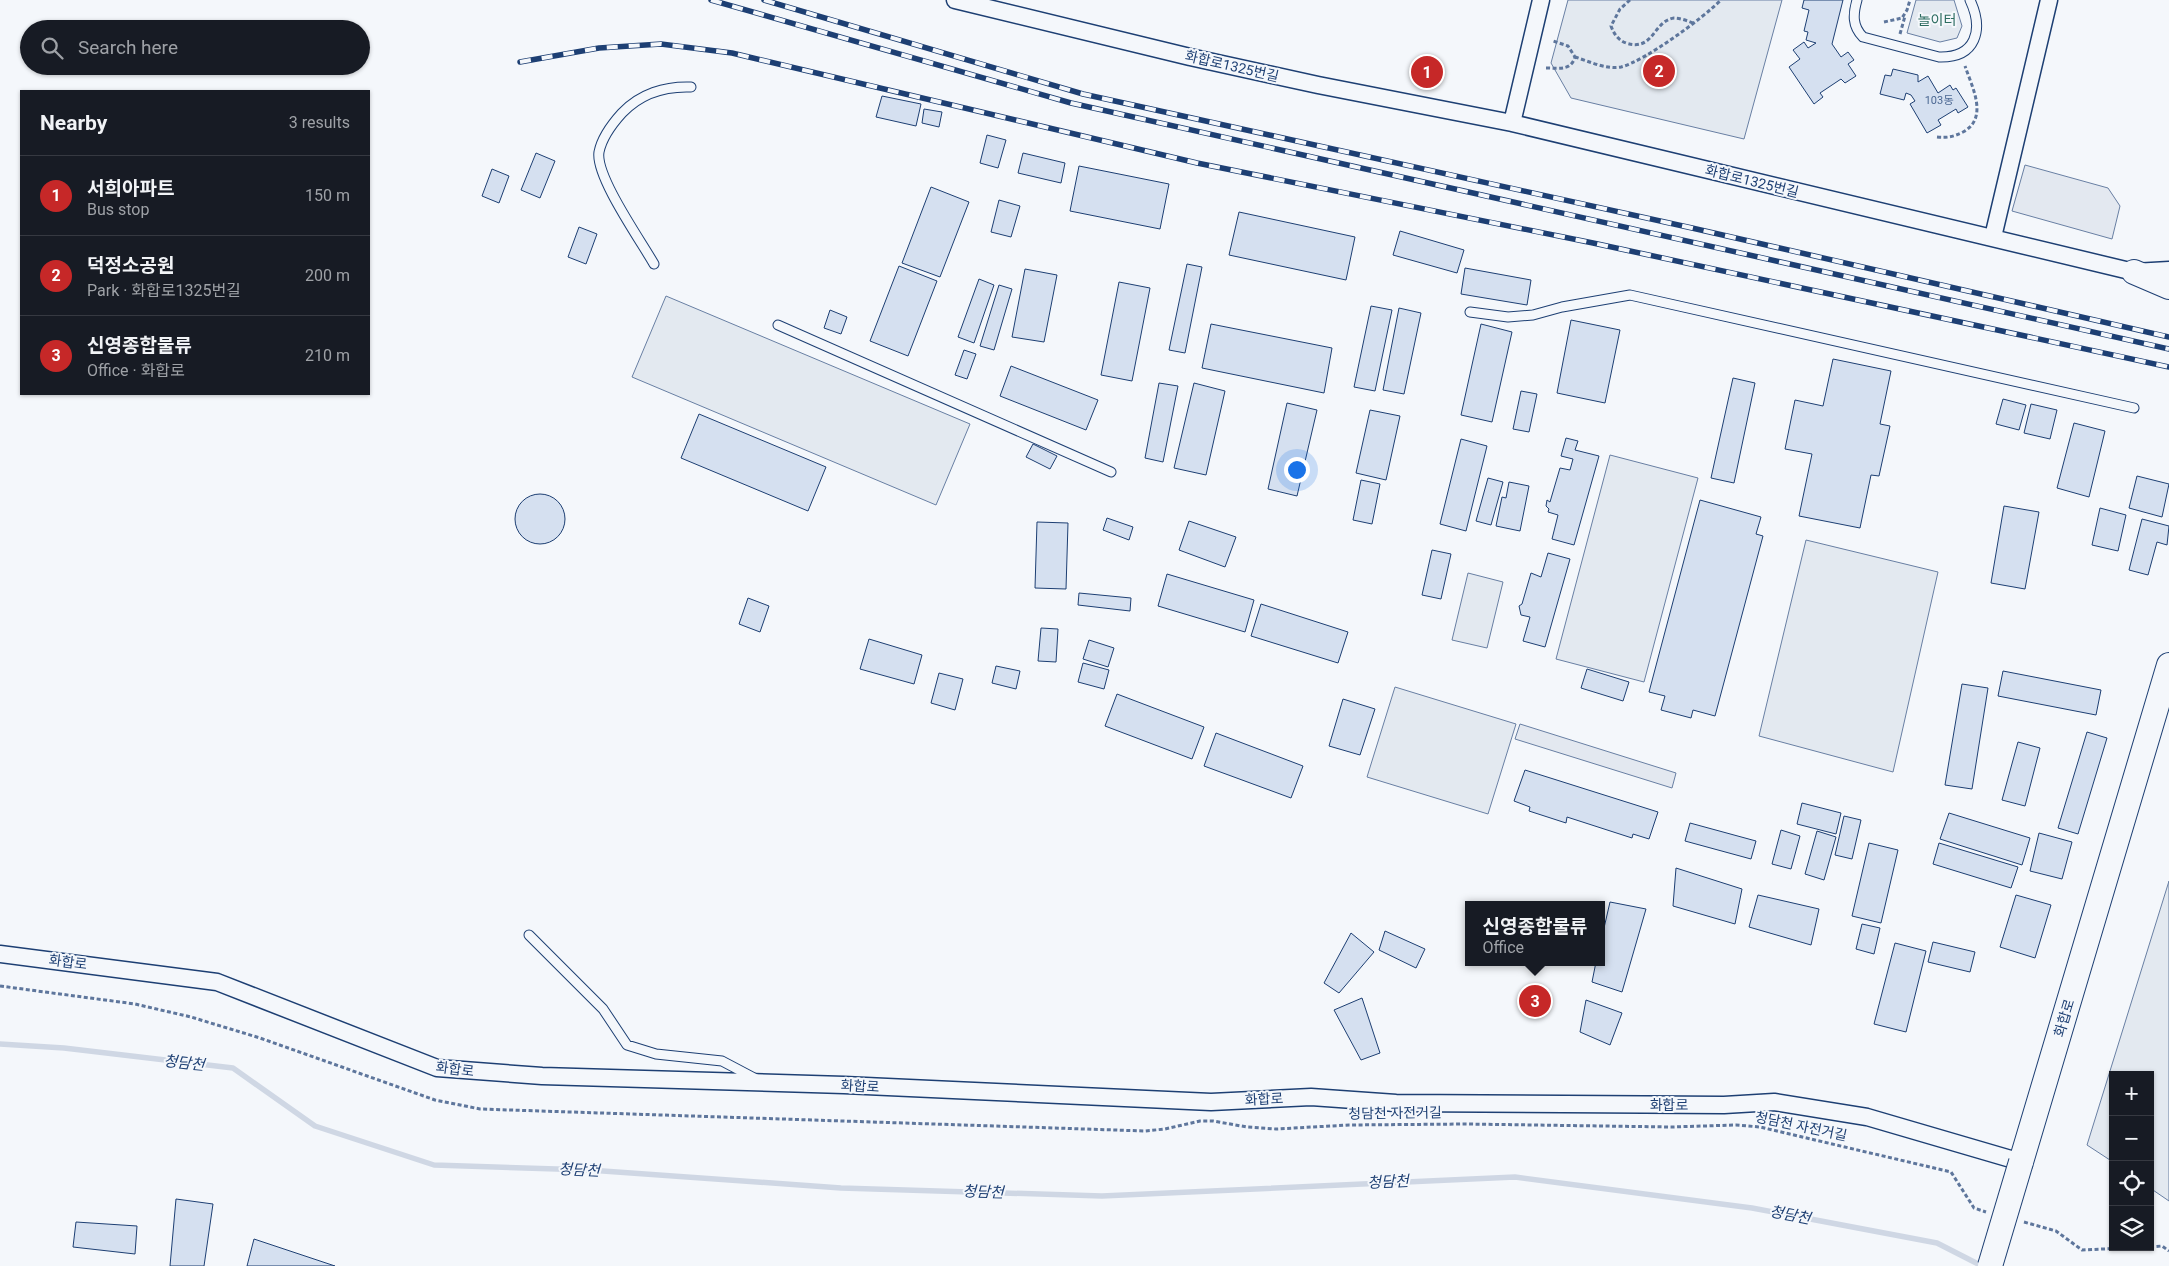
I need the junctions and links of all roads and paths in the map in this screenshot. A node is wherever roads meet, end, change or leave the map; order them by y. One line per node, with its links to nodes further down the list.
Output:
1 (955, 0): 18 (street, 화합로1325번길)
2 (1541, 0): 18 (street)
3 (1630, 0): 11 (path)
4 (1721, 0): 11 (path)
5 (1857, 0): 7 (lane)
6 (1910, 0): 9 (path)
7 (1970, 0)
8 (2049, 0): 20 (street)
9 (1908, 5): 10 (path); 12 (path)
10 (1884, 22)
11 (1694, 23): 14 (path)
12 (1899, 38)
13 (1553, 41): 14 (path)
14 (1575, 57): 16 (path)
15 (1965, 66): 19 (path)
16 (1546, 68)
17 (691, 87): 21 (lane)
18 (1512, 123): 20 (street, 화합로1325번길)
19 (1936, 138)
20 (1993, 237): 23 (street, 화합로1325번길)
21 (654, 264)
22 (2169, 270): 23 (street, 화합로1325번길)
23 (2134, 272): 24 (main road)
24 (2169, 287)
25 (1470, 312): 27 (lane)
26 (778, 325): 28 (lane)
27 (2134, 408)
28 (1111, 472)
29 (2169, 665): 34 (main road, 화합로)
30 (529, 935): 32 (lane)
31 (0, 954): 32 (street, 화합로)
32 (763, 1083): 34 (street, 화합로)
33 (1213, 1121): 35 (path, 청담천 자전거길)
34 (2021, 1162): 40 (main road, bridge)
35 (1992, 1213)
36 (2019, 1221): 38 (path)
37 (2154, 1247): 39 (path)
38 (2109, 1249)
39 (2169, 1251)
40 (1990, 1266)

